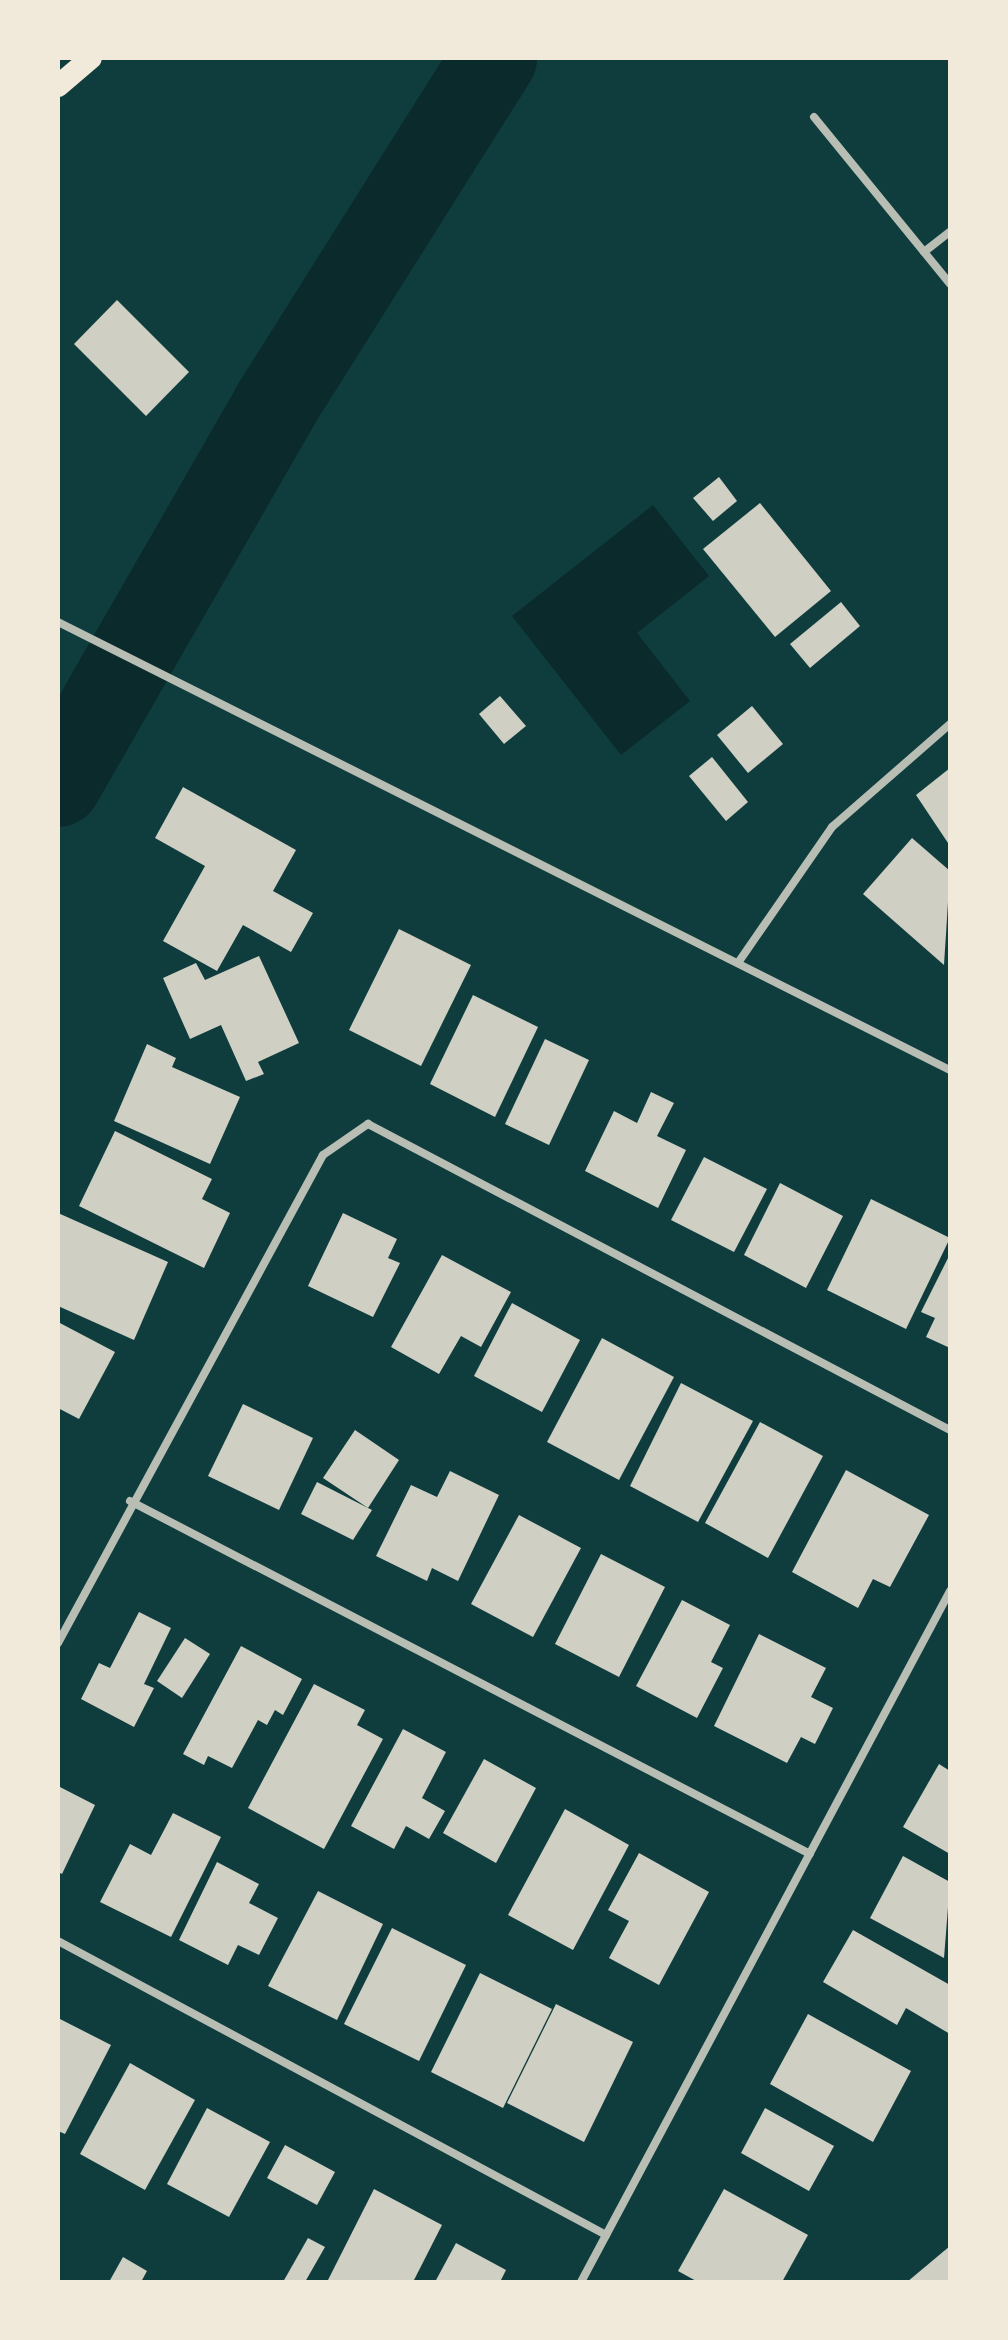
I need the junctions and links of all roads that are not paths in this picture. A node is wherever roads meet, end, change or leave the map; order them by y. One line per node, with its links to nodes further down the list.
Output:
1 (91, 58): 2 (highway)
2 (58, 86)
3 (814, 117): 5 (street)
4 (950, 232): 5 (street)
5 (924, 252): 6 (street)
6 (950, 284)
7 (58, 622): 9 (street)
8 (950, 724): 9 (street)
9 (740, 960): 10 (street)
10 (950, 1070)
11 (950, 1430): 12 (street)
12 (130, 1501): 14 (street); 15 (street)
13 (950, 1591): 15 (street)
14 (58, 1643)
15 (810, 1854): 17 (street)
16 (58, 1941): 17 (street)
17 (606, 2235): 18 (street)
18 (581, 2282)

